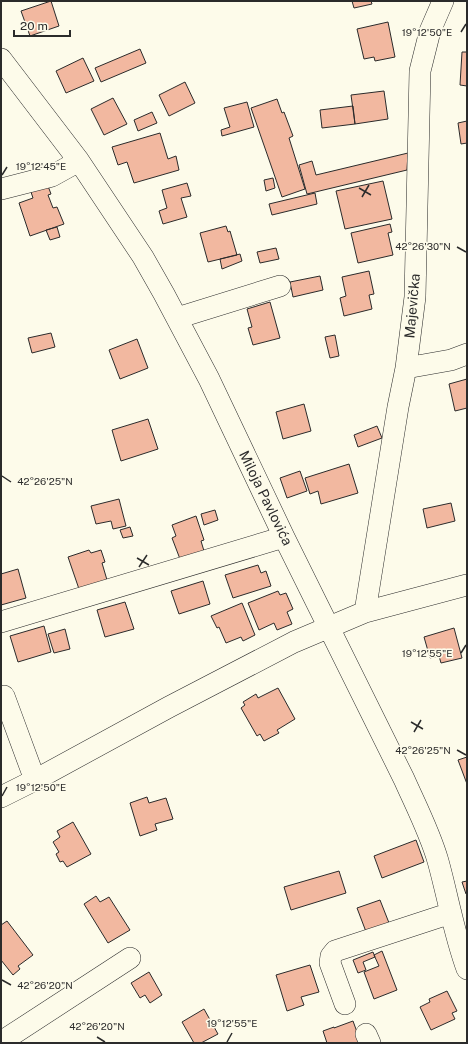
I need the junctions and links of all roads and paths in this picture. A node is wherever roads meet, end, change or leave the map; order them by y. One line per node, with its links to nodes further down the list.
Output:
1 (443, 1): 8 (street, Majevička)
2 (1, 61): 3 (street, Miloja Pavlovića)
3 (79, 161): 4 (street); 6 (street, Miloja Pavlovića)
4 (1, 189)
5 (280, 286): 6 (street)
6 (177, 318): 9 (street, Miloja Pavlovića)
7 (467, 354): 8 (street)
8 (406, 368): 11 (street, Majevička)
9 (284, 536): 12 (street); 13 (street, Miloja Pavlovića)
10 (467, 585): 11 (street)
11 (365, 612): 13 (street)
12 (1, 622)
13 (330, 627): 15 (street); 17 (street, Miloja Pavlovića)
14 (4, 696): 15 (street)
15 (35, 780): 16 (street)
16 (1, 797)
17 (451, 913): 18 (street, Miloja Pavlovića); 21 (street)
18 (462, 942): 20 (street, Miloja Pavlovića)
19 (130, 958): 22 (street)
20 (467, 969)
21 (345, 1004)
22 (1, 1042)

